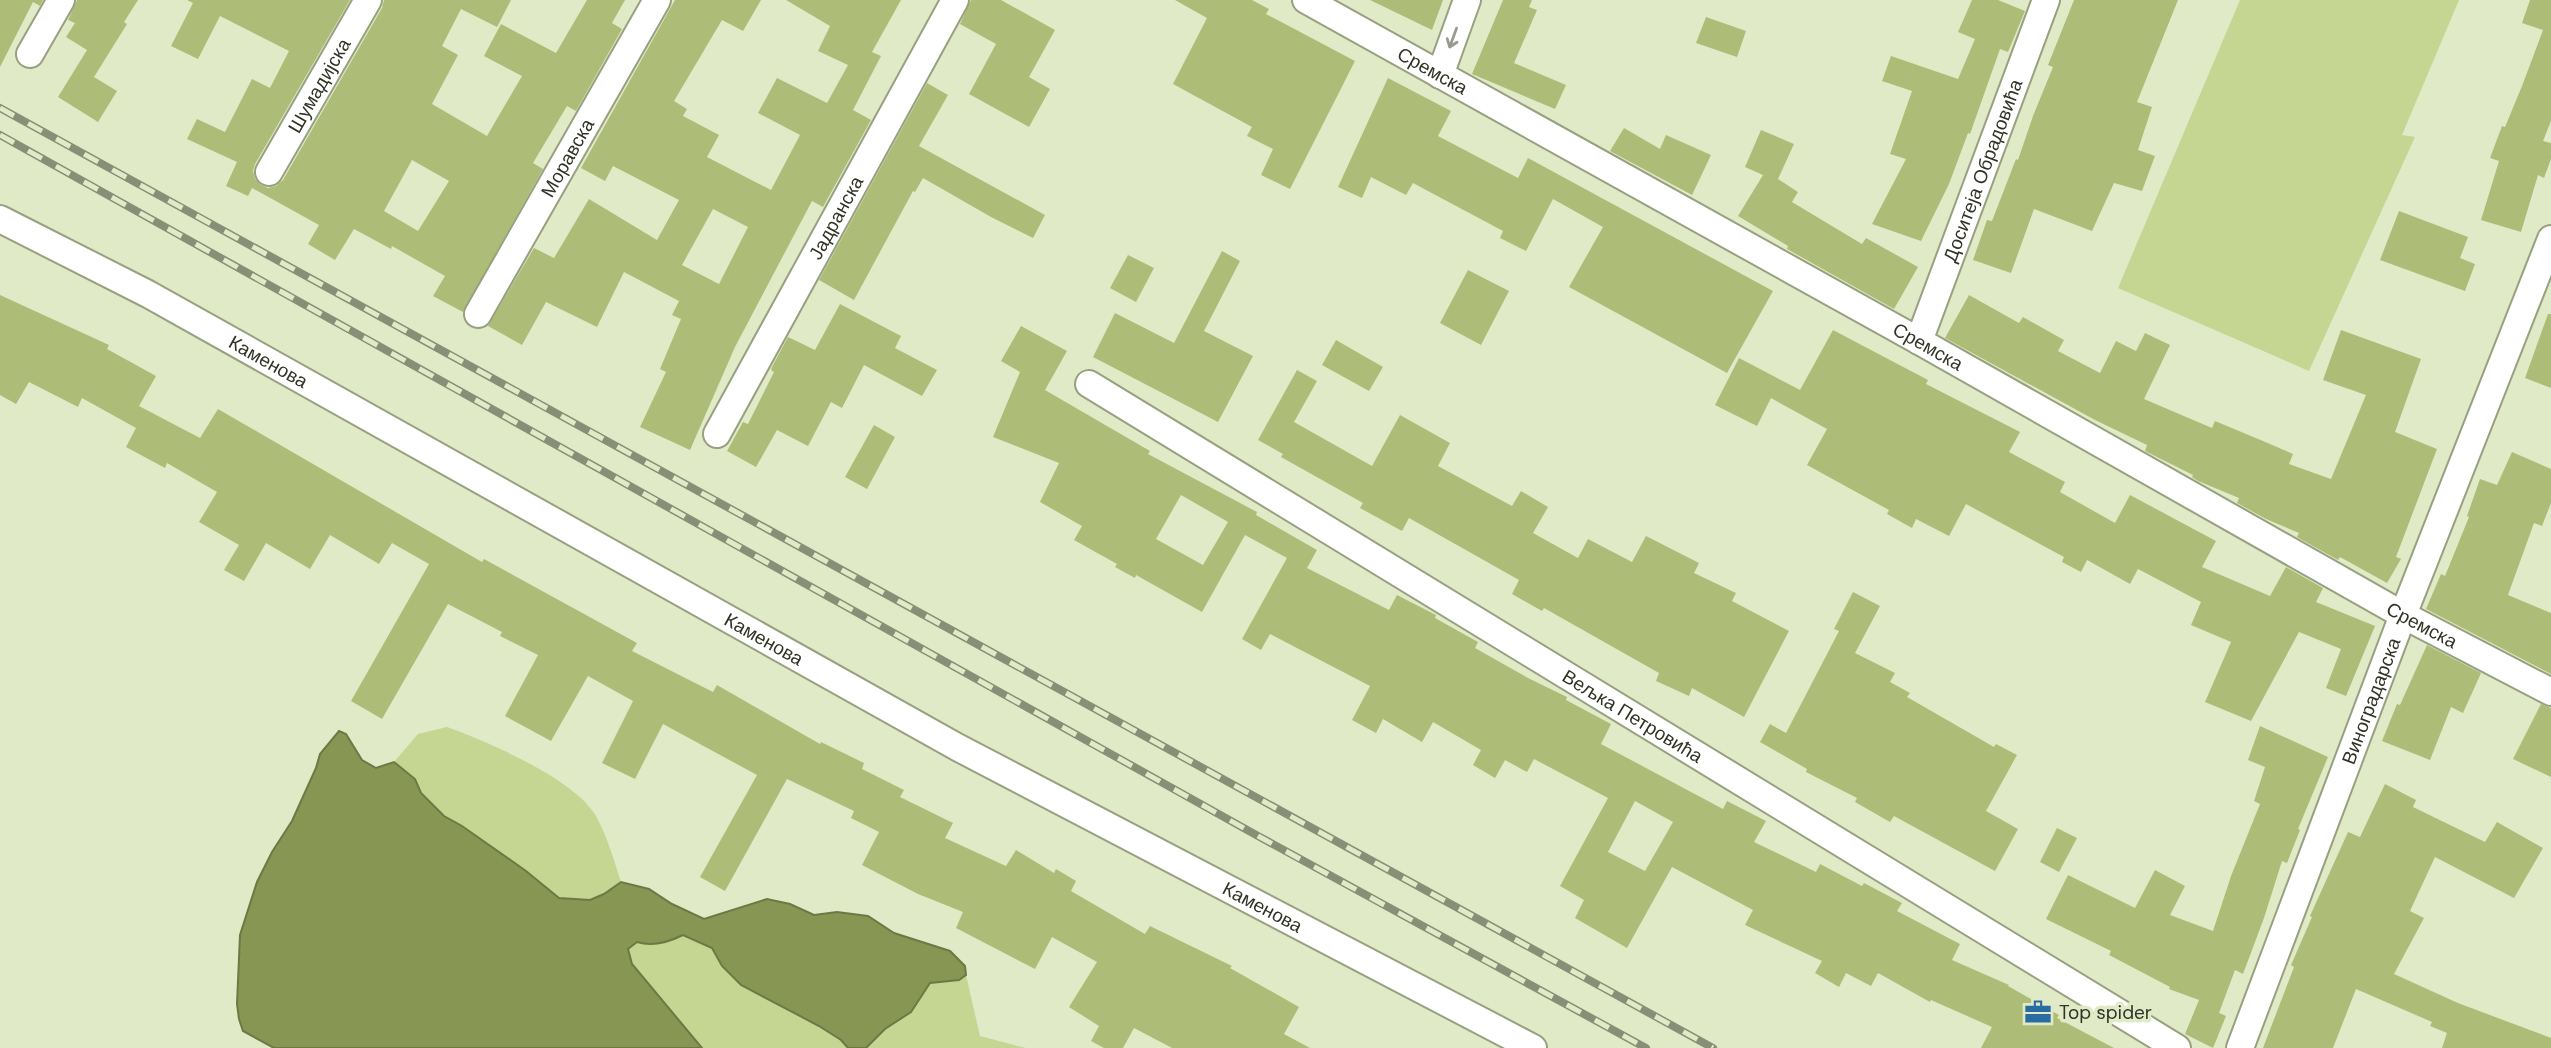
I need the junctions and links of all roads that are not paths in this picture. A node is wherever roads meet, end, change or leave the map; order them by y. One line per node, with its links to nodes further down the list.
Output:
1 (61, 0): 8 (street)
2 (368, 0): 10 (street, Шумадијска)
3 (657, 0): 13 (street, Моравска)
4 (955, 0): 16 (street, Јадранска)
5 (1307, 0): 9 (street, Сремска)
6 (1467, 0): 9 (street, one-way to 9)
7 (2046, 0): 14 (street, Доситеја Обрадовића)
8 (30, 54)
9 (1440, 75): 14 (street, Сремска)
10 (269, 172)
11 (0, 219): 19 (street, Каменова)
12 (2551, 239): 17 (street, Виноградарска)
13 (478, 314)
14 (1919, 341): 17 (street, Сремска)
15 (1089, 384): 20 (street, Вељка Петровића)
16 (717, 434)
17 (2403, 615): 18 (street, Сремска); 21 (street, Виноградарска)
18 (2551, 692)
19 (1532, 1048)
20 (2177, 1048)
21 (2240, 1048)

